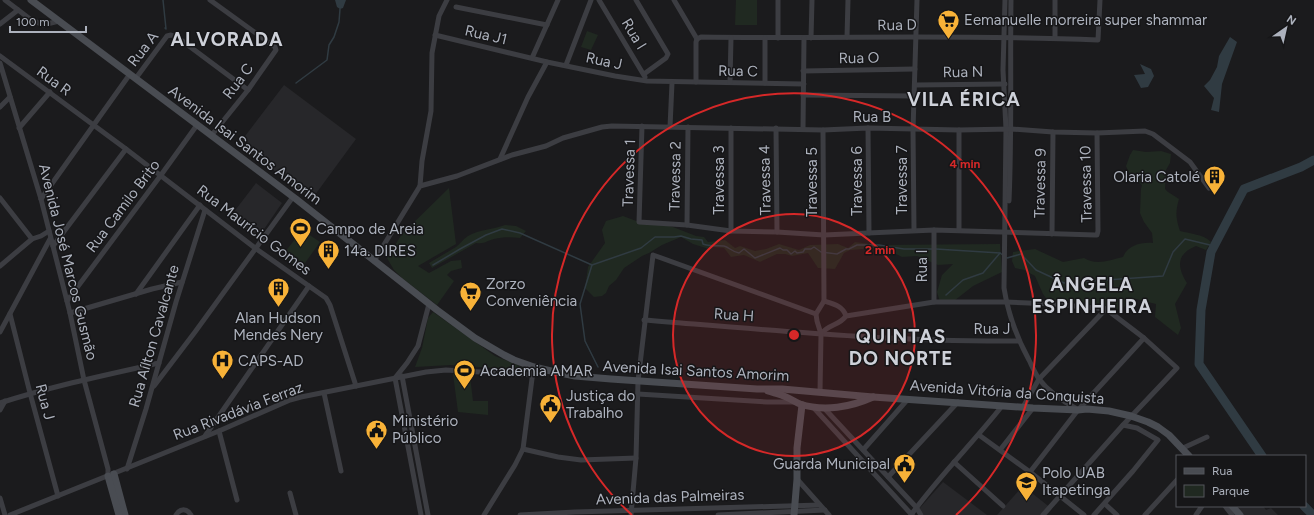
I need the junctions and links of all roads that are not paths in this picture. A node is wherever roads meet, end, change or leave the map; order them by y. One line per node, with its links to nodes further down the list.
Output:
1 (5, 0): 19 (street)
2 (31, 0): 20 (main road, Avenida Isai Santos Amorim)
3 (210, 0): 52 (street, Rua C)
4 (447, 0): 23 (street)
5 (558, 0): 22 (street)
6 (591, 0): 38 (street)
7 (599, 0): 41 (street, Rua I)
8 (636, 0): 41 (street)
9 (674, 0): 33 (street)
10 (778, 0): 29 (street)
11 (812, 0): 31 (street)
12 (848, 0): 25 (street)
13 (918, 0): 24 (street, Travessa 7)
14 (1005, 0): 26 (street)
15 (1011, 0): 26 (street)
16 (1055, 0): 32 (street)
17 (1100, 0): 32 (street, Rua D)
18 (456, 7): 22 (street)
19 (18, 10): 20 (street); 21 (street)
20 (59, 21): 42 (main road, Avenida Isai Santos Amorim)
21 (0, 24)
22 (547, 25): 35 (street)
23 (435, 35): 35 (street, Rua J1); 78 (street)
24 (916, 36): 25 (street, Rua D); 26 (street, Rua D); 39 (street, Travessa 7)
25 (847, 37): 31 (street, Rua D)
26 (1007, 37): 32 (street, Rua D); 50 (street); 51 (street)
27 (731, 38): 28 (street, Rua D); 33 (street, Rua D); 45 (street)
28 (766, 38): 29 (street, Rua D); 47 (street)
29 (778, 38): 30 (street, Rua D)
30 (804, 38): 31 (street, Rua D); 40 (street)
31 (811, 38)
32 (1055, 38)
33 (697, 39): 44 (street)
34 (0, 56): 53 (street, Rua R)
35 (532, 58): 36 (street, Rua J)
36 (547, 62): 38 (street, Rua J); 76 (street)
37 (0, 63): 56 (street, Avenida José Marcos Gusmão)
38 (566, 65): 43 (street, Rua J)
39 (915, 69): 40 (street, Rua O); 49 (street, Travessa 7)
40 (803, 71): 48 (street)
41 (644, 74): 43 (street, Rua I)
42 (133, 76): 52 (street, Rua A); 58 (main road, Avenida Isai Santos Amorim); 59 (street, Rua A)
43 (647, 82): 46 (street, Rua J)
44 (696, 82): 45 (street, Rua C); 46 (street, Rua C)
45 (730, 82): 47 (street, Rua C)
46 (672, 83): 61 (street)
47 (765, 83): 48 (street, Rua C)
48 (804, 84): 54 (street)
49 (915, 84): 50 (street, Rua N); 55 (street, Travessa 7)
50 (1004, 84): 51 (street, Rua N); 68 (street)
51 (1010, 84): 68 (street)
52 (248, 90): 74 (street, Rua C)
53 (50, 92): 59 (street, Rua R); 63 (street)
54 (803, 95): 55 (street); 67 (street)
55 (915, 96): 70 (street, Travessa 7)
56 (10, 97): 57 (street); 63 (street, Avenida José Marcos Gusmão)
57 (0, 107)
58 (197, 124): 74 (main road, Avenida Isai Santos Amorim); 77 (street, Rua Camilo Brito)
59 (94, 125): 75 (street, Rua Maurício Gomes); 82 (street, Rua A)
60 (642, 126): 61 (street, Rua B); 76 (street, Rua B); 85 (street, Travessa 1)
61 (670, 126): 62 (street, Rua B)
62 (688, 127): 64 (street, Rua B); 85 (street, Travessa 2)
63 (19, 128): 82 (street, Avenida José Marcos Gusmão)
64 (731, 128): 65 (street, Rua B); 91 (street, Travessa 3)
65 (776, 128): 67 (street, Rua B); 92 (street, Travessa 4)
66 (868, 128): 69 (street, Rua B); 70 (street, Rua B); 93 (street, Travessa 6)
67 (803, 129): 69 (street, Rua B)
68 (1009, 129): 71 (street, Rua B); 72 (street, Rua B); 89 (street)
69 (823, 130): 95 (street, Travessa 5)
70 (913, 130): 71 (street, Rua B); 86 (street, Travessa 7)
71 (959, 130): 88 (street)
72 (1053, 132): 73 (street, Rua B); 94 (street, Travessa 9)
73 (1097, 133): 79 (street, Rua B); 94 (street, Travessa 10)
74 (212, 136): 80 (main road, Avenida Isai Santos Amorim)
75 (126, 149): 77 (street, Rua Maurício Gomes); 98 (street)
76 (500, 160): 78 (street, Rua B)
77 (161, 175): 83 (street, Rua Maurício Gomes); 105 (street, Rua Camilo Brito)
78 (420, 186): 100 (street)
79 (1209, 188)
80 (293, 197): 99 (street); 100 (main road, Avenida Isai Santos Amorim)
81 (0, 198): 96 (street)
82 (41, 199): 90 (street, Avenida José Marcos Gusmão)
83 (200, 205): 84 (street, Rua Maurício Gomes); 104 (street)
84 (205, 210): 99 (street, Rua Maurício Gomes); 102 (street, Rua Aílton Cavalcante)
85 (687, 226): 91 (street)
86 (914, 230): 87 (street); 93 (street)
87 (934, 230): 88 (street); 107 (street, Rua I)
88 (959, 230): 89 (street)
89 (1006, 231): 94 (street); 108 (street)
90 (49, 232): 96 (street); 97 (street, Avenida José Marcos Gusmão)
91 (731, 232): 92 (street)
92 (777, 232): 95 (street)
93 (869, 233): 95 (street)
94 (1052, 234)
95 (824, 235): 106 (street, Travessa 5)
96 (32, 238): 101 (street)
97 (50, 239): 98 (street, Avenida José Marcos Gusmão); 112 (street)
98 (53, 246): 105 (street, Avenida José Marcos Gusmão)
99 (255, 248): 103 (street, Rua Maurício Gomes); 127 (street)
100 (374, 261): 109 (main road, Avenida Isai Santos Amorim)
101 (0, 266)
102 (182, 282): 104 (street); 120 (street, Rua Aílton Cavalcante)
103 (309, 286): 126 (street, Rua Maurício Gomes); 151 (street)
104 (136, 294): 111 (street)
105 (68, 301): 111 (street, Avenida José Marcos Gusmão)
106 (824, 302): 113 (street); 114 (street)
107 (934, 302): 108 (street); 114 (street)
108 (1006, 302): 110 (street); 119 (street)
109 (429, 304): 121 (main road, Avenida Isai Santos Amorim); 122 (street)
110 (1106, 309): 118 (street); 123 (street)
111 (70, 313): 124 (street, Avenida José Marcos Gusmão)
112 (10, 314): 116 (street); 132 (street, Rua J)
113 (816, 314): 115 (street); 117 (street)
114 (846, 316): 117 (street)
115 (644, 320): 117 (street, Rua H); 125 (street)
116 (0, 332)
117 (821, 334): 119 (street, Rua J); 131 (street)
118 (1144, 338): 146 (street); 147 (street)
119 (1019, 341): 123 (street)
120 (159, 363): 124 (street); 127 (street, Rua Aílton Cavalcante)
121 (533, 371): 122 (street, Rua Rivadávia Ferraz); 125 (main road, Avenida Isai Santos Amorim); 154 (street)
122 (399, 376): 126 (street, Rua Rivadávia Ferraz); 188 (street); 189 (street)
123 (1039, 379): 142 (street); 146 (street)
124 (84, 380): 132 (street); 163 (street, Avenida José Marcos Gusmão)
125 (638, 381): 128 (main road, Avenida Isai Santos Amorim); 134 (street)
126 (356, 386): 133 (street, Rua Rivadávia Ferraz)
127 (152, 389): 160 (street, Rua Aílton Cavalcante)
128 (756, 389): 129 (main road, Avenida Isai Santos Amorim); 139 (main road)
129 (799, 390): 130 (main road, Avenida Isai Santos Amorim); 139 (main road)
130 (809, 391): 131 (main road, Avenida Vitória da Conquista)
131 (820, 392): 135 (main road, Avenida Vitória da Conquista)
132 (30, 393): 137 (street); 168 (street, Rua J)
133 (324, 393): 149 (street, Rua Rivadávia Ferraz); 161 (street)
134 (638, 394): 139 (street); 158 (street)
135 (873, 397): 136 (main road, Avenida Vitória da Conquista); 143 (main road)
136 (908, 399): 138 (main road, Avenida Vitória da Conquista); 155 (street)
137 (2, 402): 145 (street)
138 (958, 402): 140 (main road, Avenida Vitória da Conquista); 164 (street)
139 (798, 403): 141 (main road); 165 (main road)
140 (1002, 406): 142 (main road, Avenida Vitória da Conquista); 150 (street)
141 (813, 407): 143 (main road); 194 (street)
142 (1023, 407): 144 (main road, Avenida Vitória da Conquista)
143 (824, 408): 155 (street)
144 (1033, 408): 146 (main road, Avenida Vitória da Conquista); 156 (street)
145 (0, 410)
146 (1078, 410): 147 (main road, Avenida Vitória da Conquista); 162 (street)
147 (1131, 416): 148 (street); 153 (main road, Avenida Vitória da Conquista)
148 (1123, 425): 169 (street); 173 (street)
149 (219, 431): 151 (street, Rua Rivadávia Ferraz); 171 (street)
150 (979, 435): 156 (street); 159 (street)
151 (205, 436): 160 (street, Rua Rivadávia Ferraz)
152 (1207, 437): 153 (street)
153 (1183, 448): 157 (main road, Avenida Vitória da Conquista)
154 (523, 449): 158 (street); 190 (street)
155 (863, 450): 164 (street)
156 (1000, 450): 162 (street)
157 (1189, 455)
158 (636, 458): 180 (street)
159 (954, 462): 174 (street); 175 (street)
160 (126, 469): 163 (street, Rua Rivadávia Ferraz)
161 (341, 471)
162 (1030, 472): 169 (street)
163 (110, 473): 168 (street, Rua Rivadávia Ferraz); 183 (main road, Avenida José Marcos Gusmão); 184 (main road, Avenida José Marcos Gusmão)
164 (888, 477): 175 (street)
165 (797, 479): 172 (street); 179 (main road)
166 (1176, 481): 200 (street)
167 (290, 493): 187 (street)
168 (58, 496): 182 (street, Rua Rivadávia Ferraz)
169 (1060, 496): 196 (street); 197 (street)
170 (0, 498): 181 (street)
171 (237, 500)
172 (820, 504): 178 (street); 179 (street, Avenida das Palmeiras)
173 (1105, 504): 198 (street); 199 (street)
174 (1004, 506)
175 (916, 507): 194 (street); 195 (street)
176 (1226, 507): 201 (street)
177 (1233, 507): 202 (main road)
178 (825, 510): 179 (street, Avenida das Palmeiras); 193 (street)
179 (794, 511): 180 (street, Avenida das Palmeiras); 192 (street, Avenida das Palmeiras)
180 (631, 513): 191 (street, Avenida das Palmeiras)
181 (5, 515)
182 (10, 515)
183 (118, 515)
184 (125, 515)
185 (176, 515): 186 (street)
186 (191, 515)
187 (296, 515)
188 (421, 515)
189 (428, 515)
190 (484, 515)
191 (520, 515)
192 (718, 515)
193 (829, 515)
194 (911, 515)
195 (921, 515)
196 (1043, 515)
197 (1084, 515)
198 (1094, 515)
199 (1117, 515)
200 (1145, 515)
201 (1232, 515)
202 (1240, 515)

